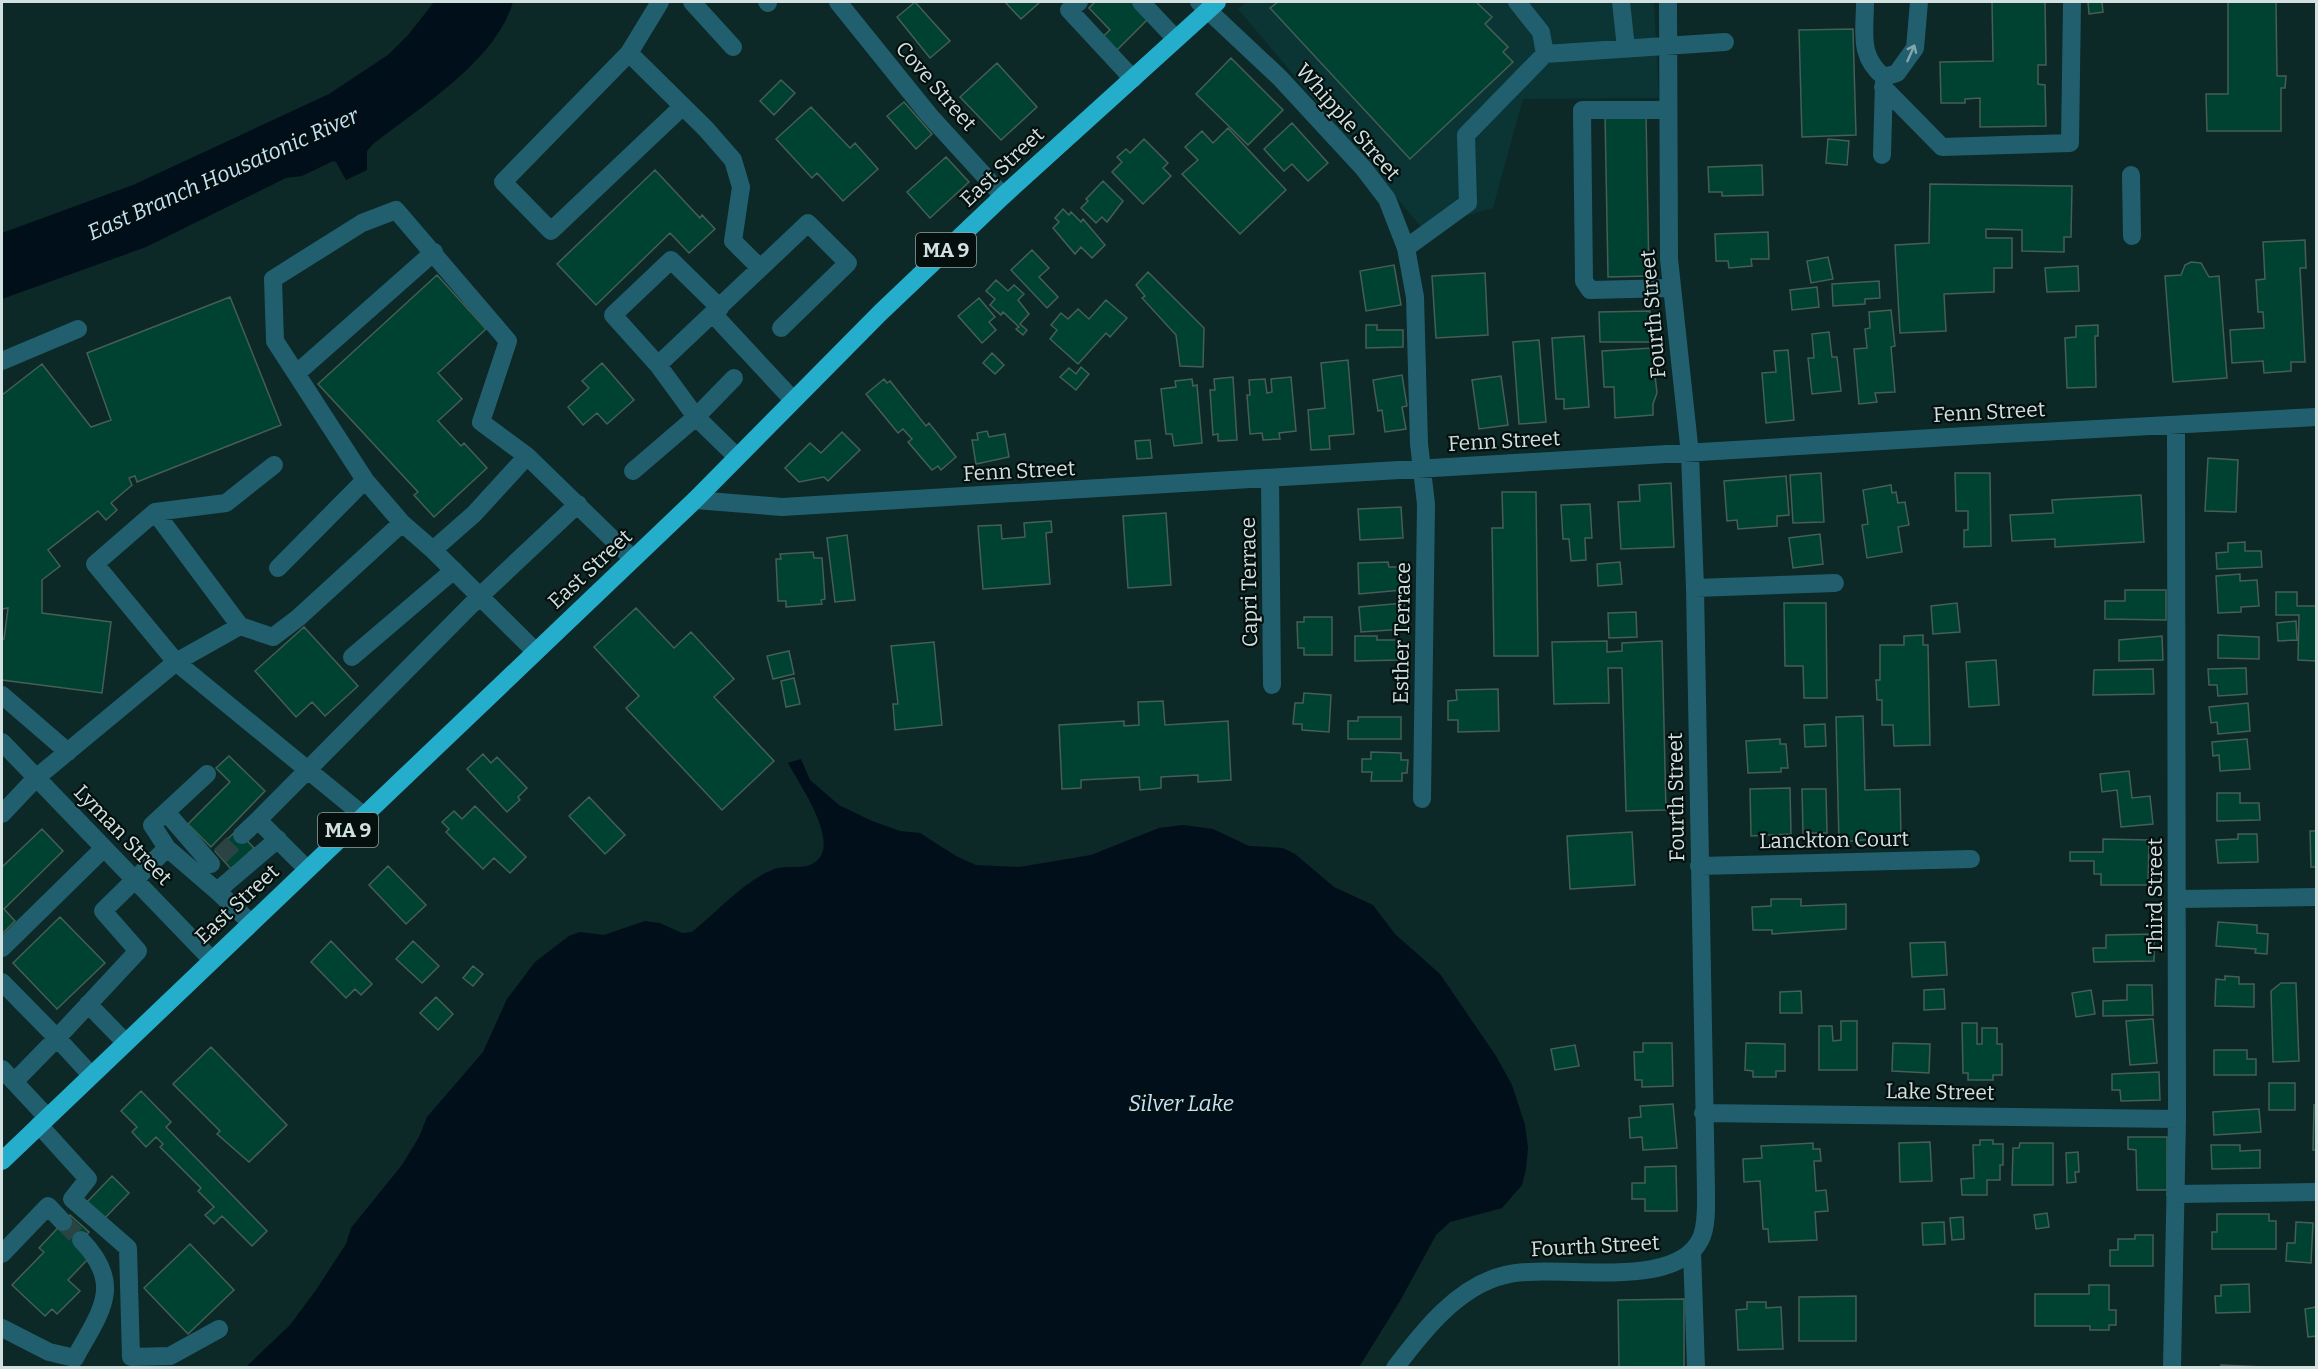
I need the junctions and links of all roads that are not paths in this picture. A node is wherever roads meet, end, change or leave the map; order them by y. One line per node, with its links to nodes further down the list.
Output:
1 (660, 2): 20 (street)
2 (692, 2): 17 (street)
3 (838, 2): 28 (street, Cove Street)
4 (1141, 2): 14 (street)
5 (1517, 2): 21 (street)
6 (1621, 2): 18 (street)
7 (1668, 2): 16 (street, Fourth Street)
8 (1865, 2): 23 (street)
9 (1918, 2): 23 (street, one-way to 9)
10 (2072, 2): 23 (street)
11 (1077, 3): 13 (street); 22 (street)
12 (1211, 4): 14 (highway, East Street / MA 9); 30 (street, Whipple Street)
13 (1104, 35)
14 (1176, 39): 22 (highway, East Street / MA 9)
15 (1725, 42): 16 (street)
16 (1668, 45): 18 (street); 25 (street, Fourth Street)
17 (733, 47)
18 (1626, 48): 21 (street)
19 (1117, 50): 22 (street)
20 (630, 53): 24 (street); 24 (street)
21 (1545, 54): 30 (street)
22 (1136, 76): 28 (highway, East Street / MA 9)
23 (1884, 82): 26 (street)
24 (683, 106): 32 (street)
25 (1667, 110): 33 (street, Fourth Street); 33 (street)
26 (1882, 155)
27 (2131, 175): 29 (street)
28 (1003, 196): 41 (highway, East Street / MA 9)
29 (2132, 236)
30 (1406, 248): 49 (street, Whipple Street)
31 (434, 252): 39 (street); 39 (street); 46 (street)
32 (760, 268): 34 (street); 35 (street)
33 (1672, 288): 45 (street, Fourth Street)
34 (716, 311): 38 (street); 38 (street); 41 (street)
35 (781, 328)
36 (78, 329): 37 (street)
37 (2, 361)
38 (658, 365): 42 (street)
39 (297, 373): 52 (street)
40 (734, 378): 42 (street)
41 (793, 400): 47 (highway, East Street / MA 9)
42 (696, 417): 47 (street); 50 (street)
43 (2316, 417): 44 (street, Fenn Street)
44 (2176, 425): 45 (street, Fenn Street); 91 (street, Third Street)
45 (1690, 454): 49 (street, Fenn Street); 62 (street, Fourth Street)
46 (528, 456): 54 (street); 57 (street)
47 (737, 457): 53 (highway, East Street / MA 9)
48 (274, 465): 55 (street)
49 (1422, 468): 51 (street, Fenn Street); 75 (street, Esther Terrace)
50 (633, 471)
51 (1270, 478): 53 (street, Fenn Street); 68 (street, Capri Terrace)
52 (365, 480): 56 (street); 59 (street)
53 (695, 500): 58 (highway, East Street / MA 9)
54 (578, 504): 58 (street); 63 (street)
55 (155, 512): 64 (street); 67 (street)
56 (402, 523): 57 (street); 64 (street)
57 (434, 549): 60 (street)
58 (633, 559): 65 (highway, East Street / MA 9)
59 (278, 568)
60 (454, 570): 63 (street); 66 (street)
61 (1835, 583): 62 (street)
62 (1695, 588): 86 (street, Fourth Street)
63 (480, 596): 65 (street); 72 (street)
64 (240, 626): 67 (street)
65 (536, 651): 78 (highway, East Street / MA 9)
66 (352, 657)
67 (176, 662): 71 (street); 72 (street)
68 (1272, 685)
69 (2, 695): 71 (street)
70 (2, 742): 74 (street, Lyman Street)
71 (68, 752): 74 (street)
72 (307, 771): 78 (street); 79 (street)
73 (207, 774): 76 (street)
74 (36, 778): 77 (street); 82 (street, Lyman Street)
75 (1422, 799)
76 (167, 813): 83 (street); 85 (street)
77 (2, 814)
78 (364, 816): 87 (highway, East Street / MA 9)
79 (258, 820): 80 (street); 81 (street)
80 (242, 835)
81 (278, 839): 87 (street); 89 (street)
82 (104, 848): 88 (street, Lyman Street); 93 (street)
83 (167, 848): 85 (street); 88 (street)
84 (1971, 859): 86 (street, Lanckton Court)
85 (210, 865): 89 (street)
86 (1699, 866): 101 (street, Fourth Street)
87 (307, 869): 92 (highway, East Street / MA 9)
88 (134, 879): 94 (street, Lyman Street); 96 (street)
89 (217, 891): 92 (street)
90 (2316, 897): 91 (street)
91 (2178, 899): 102 (street, Third Street)
92 (250, 922): 94 (highway, East Street / MA 9)
93 (2, 948)
94 (212, 959): 98 (highway, East Street / MA 9)
95 (2, 982): 97 (street)
96 (88, 1004): 97 (street); 98 (street)
97 (57, 1038): 99 (street); 100 (street)
98 (125, 1042): 100 (highway, East Street / MA 9)
99 (8, 1075): 103 (street)
100 (92, 1075): 103 (highway, East Street / MA 9)
101 (1703, 1113): 102 (street, Lake Street); 109 (street, Fourth Street)
102 (2177, 1119): 106 (street, Third Street)
103 (43, 1121): 104 (highway, East Street / MA 9); 112 (street)
104 (2, 1161)
105 (2316, 1192): 106 (street)
106 (2175, 1194): 115 (street, Third Street)
107 (63, 1222): 110 (street)
108 (81, 1240): 111 (street)
109 (1692, 1252): 113 (street, Fourth Street); 114 (street)
110 (2, 1254)
111 (2, 1328)
112 (219, 1329)
113 (1395, 1368)
114 (1696, 1368)
115 (2172, 1368)

